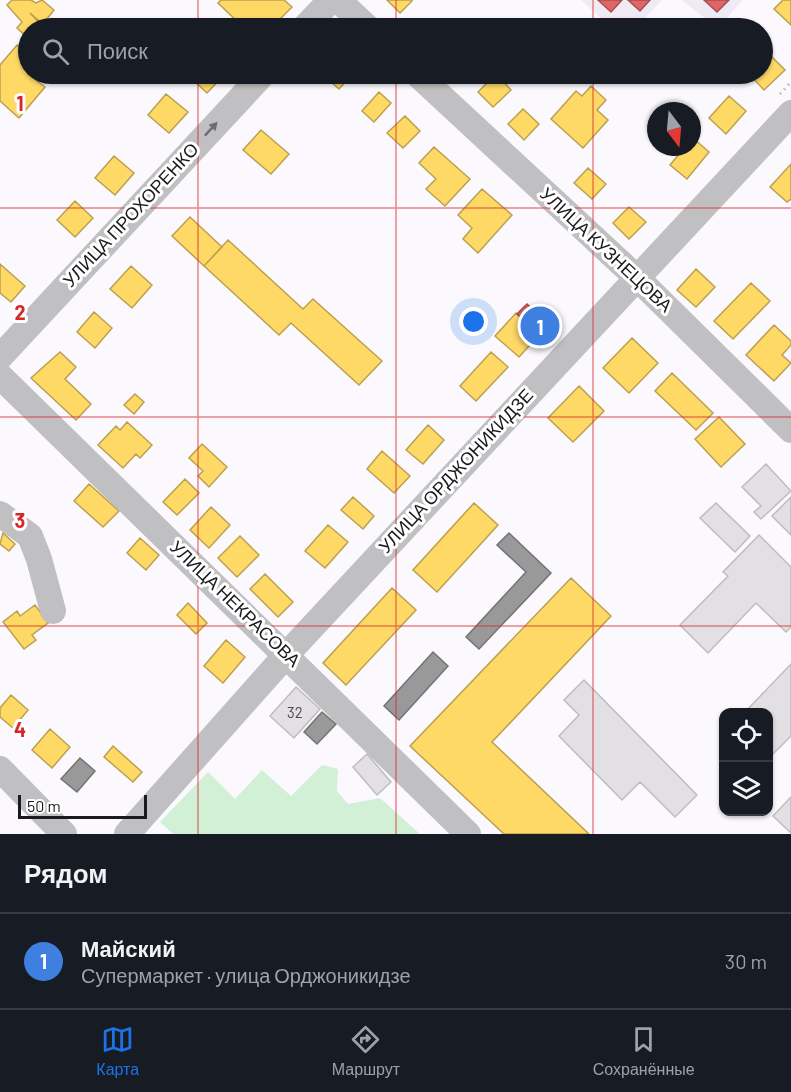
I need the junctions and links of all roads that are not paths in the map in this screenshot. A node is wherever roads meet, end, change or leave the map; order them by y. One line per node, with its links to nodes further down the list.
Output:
1 (331, 0): 3 (street)
2 (338, 0): 4 (street)
3 (314, 18)
4 (357, 18)
5 (254, 84): 9 (street, УЛИЦА ПРОХОРЕНКО, one-way to 5)
6 (428, 84): 8 (street, УЛИЦА КУЗНЕЦОВА)
7 (791, 113): 8 (street, УЛИЦА ОРДЖОНИКИДЗЕ)
8 (636, 277): 11 (street, УЛИЦА КУЗНЕЦОВА); 14 (street, УЛИЦА ОРДЖОНИКИДЗЕ)
9 (0, 357)
10 (0, 376): 14 (street, УЛИЦА НЕКРАСОВА)
11 (791, 430)
12 (0, 514): 13 (street)
13 (53, 611)
14 (287, 654): 17 (street, УЛИЦА ОРДЖОНИКИДЗЕ); 18 (street, УЛИЦА НЕКРАСОВА)
15 (0, 769): 16 (street)
16 (64, 834)
17 (127, 834)
18 (468, 834)

